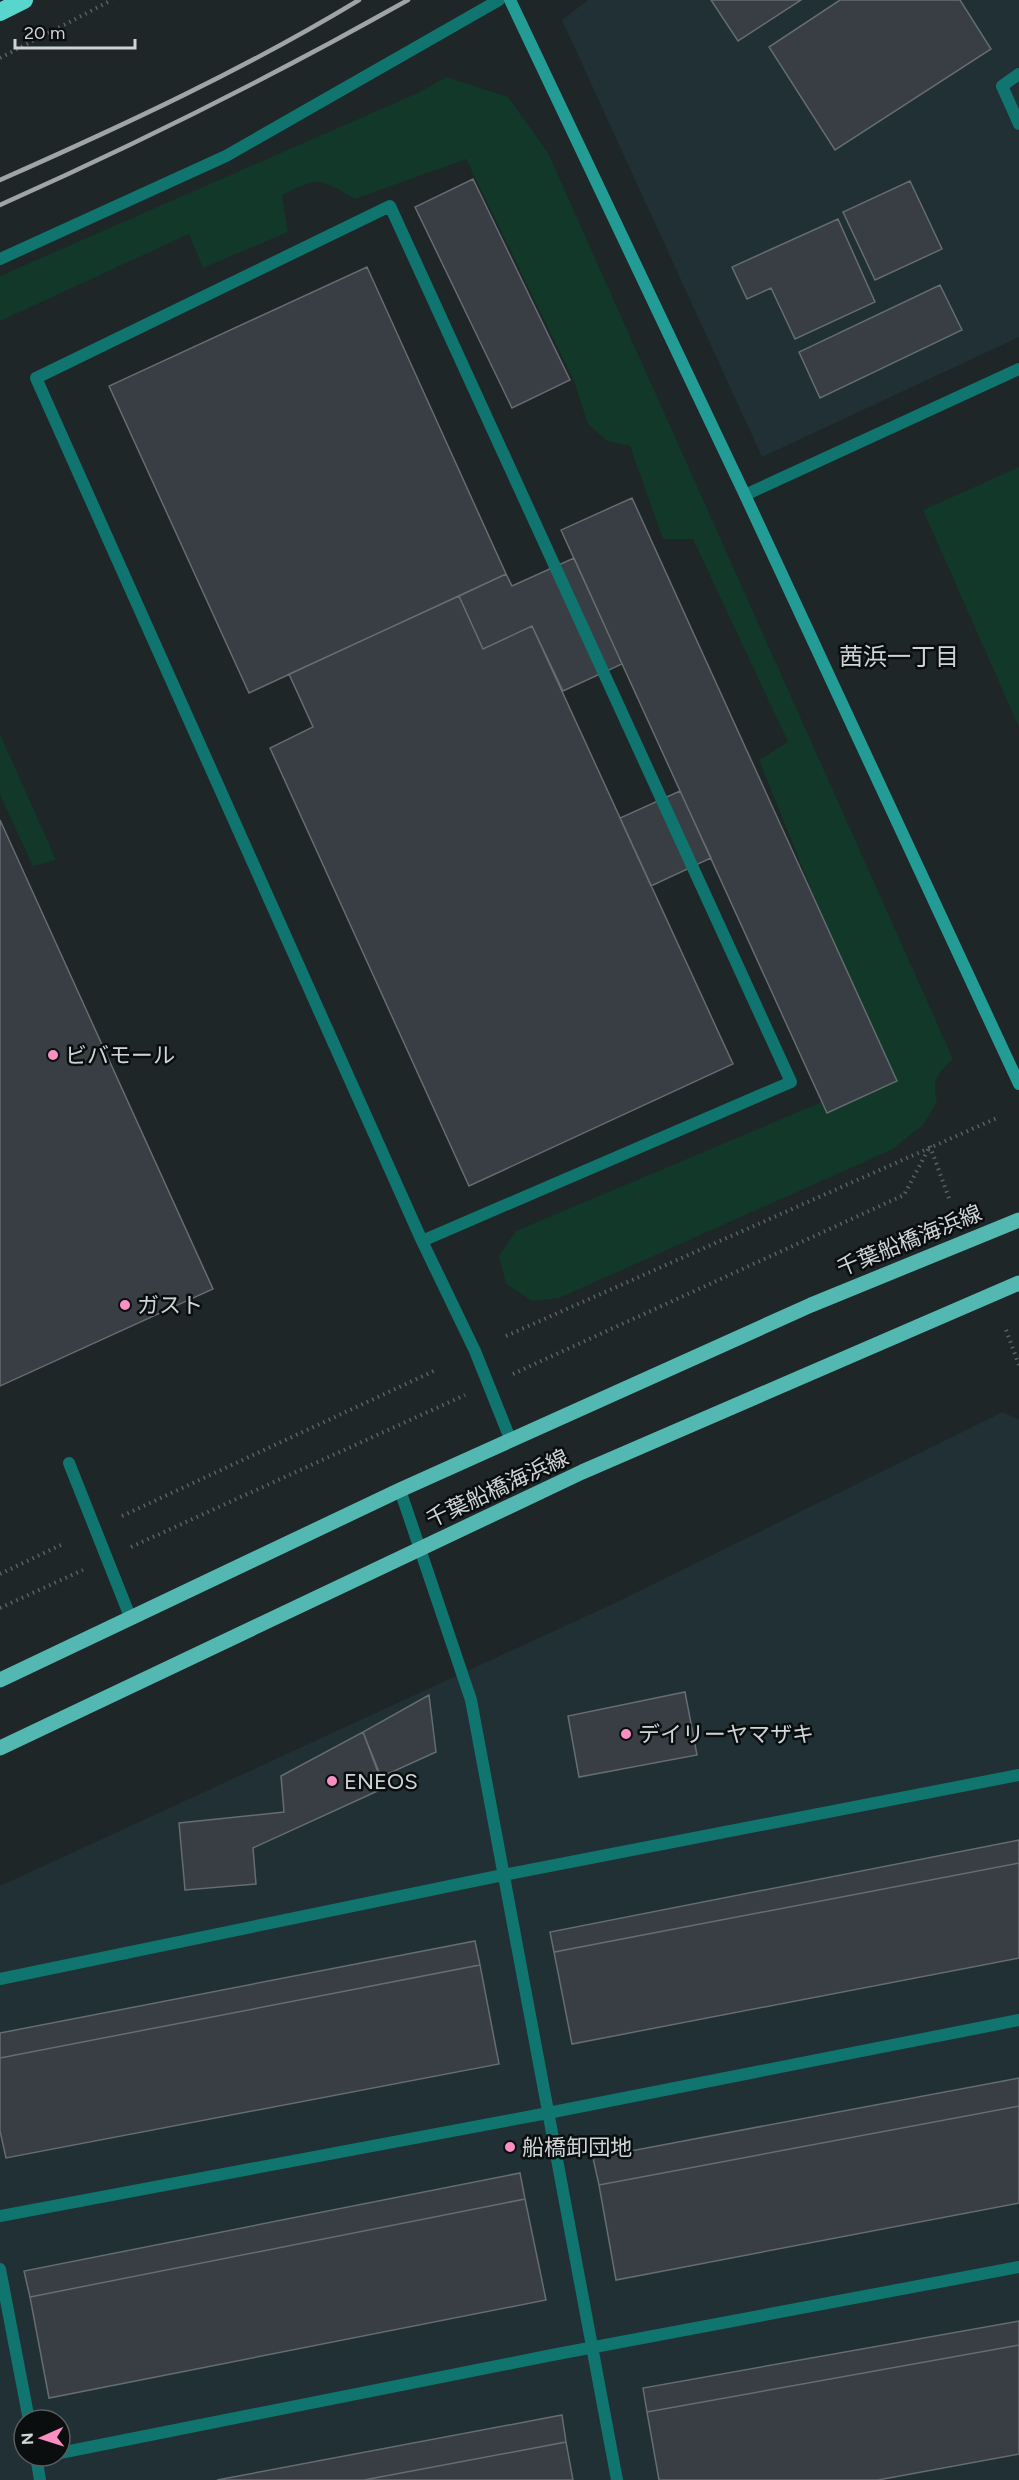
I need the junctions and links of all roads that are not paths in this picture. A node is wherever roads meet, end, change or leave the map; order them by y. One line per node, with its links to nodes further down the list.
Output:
1 (24, 0): 4 (highway)
2 (499, 0): 7 (street)
3 (510, 0): 9 (street)
4 (0, 12)
5 (1019, 75): 6 (street)
6 (1019, 124)
7 (0, 259)
8 (1019, 369): 9 (street)
9 (745, 495): 10 (street)
10 (1019, 1084)
11 (1019, 1220): 14 (main road, 千葉船橋海浜線)
12 (422, 1241): 12 (street); 14 (street)
13 (1019, 1282): 17 (main road, 千葉船橋海浜線)
14 (511, 1441): 16 (main road, 千葉船橋海浜線)
15 (69, 1463): 18 (street)
16 (400, 1491): 17 (street); 18 (main road, 千葉船橋海浜線)
17 (420, 1549): 20 (main road, 千葉船橋海浜線); 22 (street)
18 (131, 1619): 19 (main road, 千葉船橋海浜線)
19 (0, 1680)
20 (0, 1749)
21 (1019, 1775): 22 (street)
22 (503, 1875): 23 (street); 25 (street)
23 (0, 1979)
24 (1019, 2020): 25 (street)
25 (548, 2113): 26 (street); 29 (street)
26 (0, 2216)
27 (1019, 2267): 29 (street)
28 (0, 2269): 30 (street)
29 (592, 2347): 31 (street); 32 (street)
30 (27, 2408)
31 (72, 2451)
32 (617, 2480)

